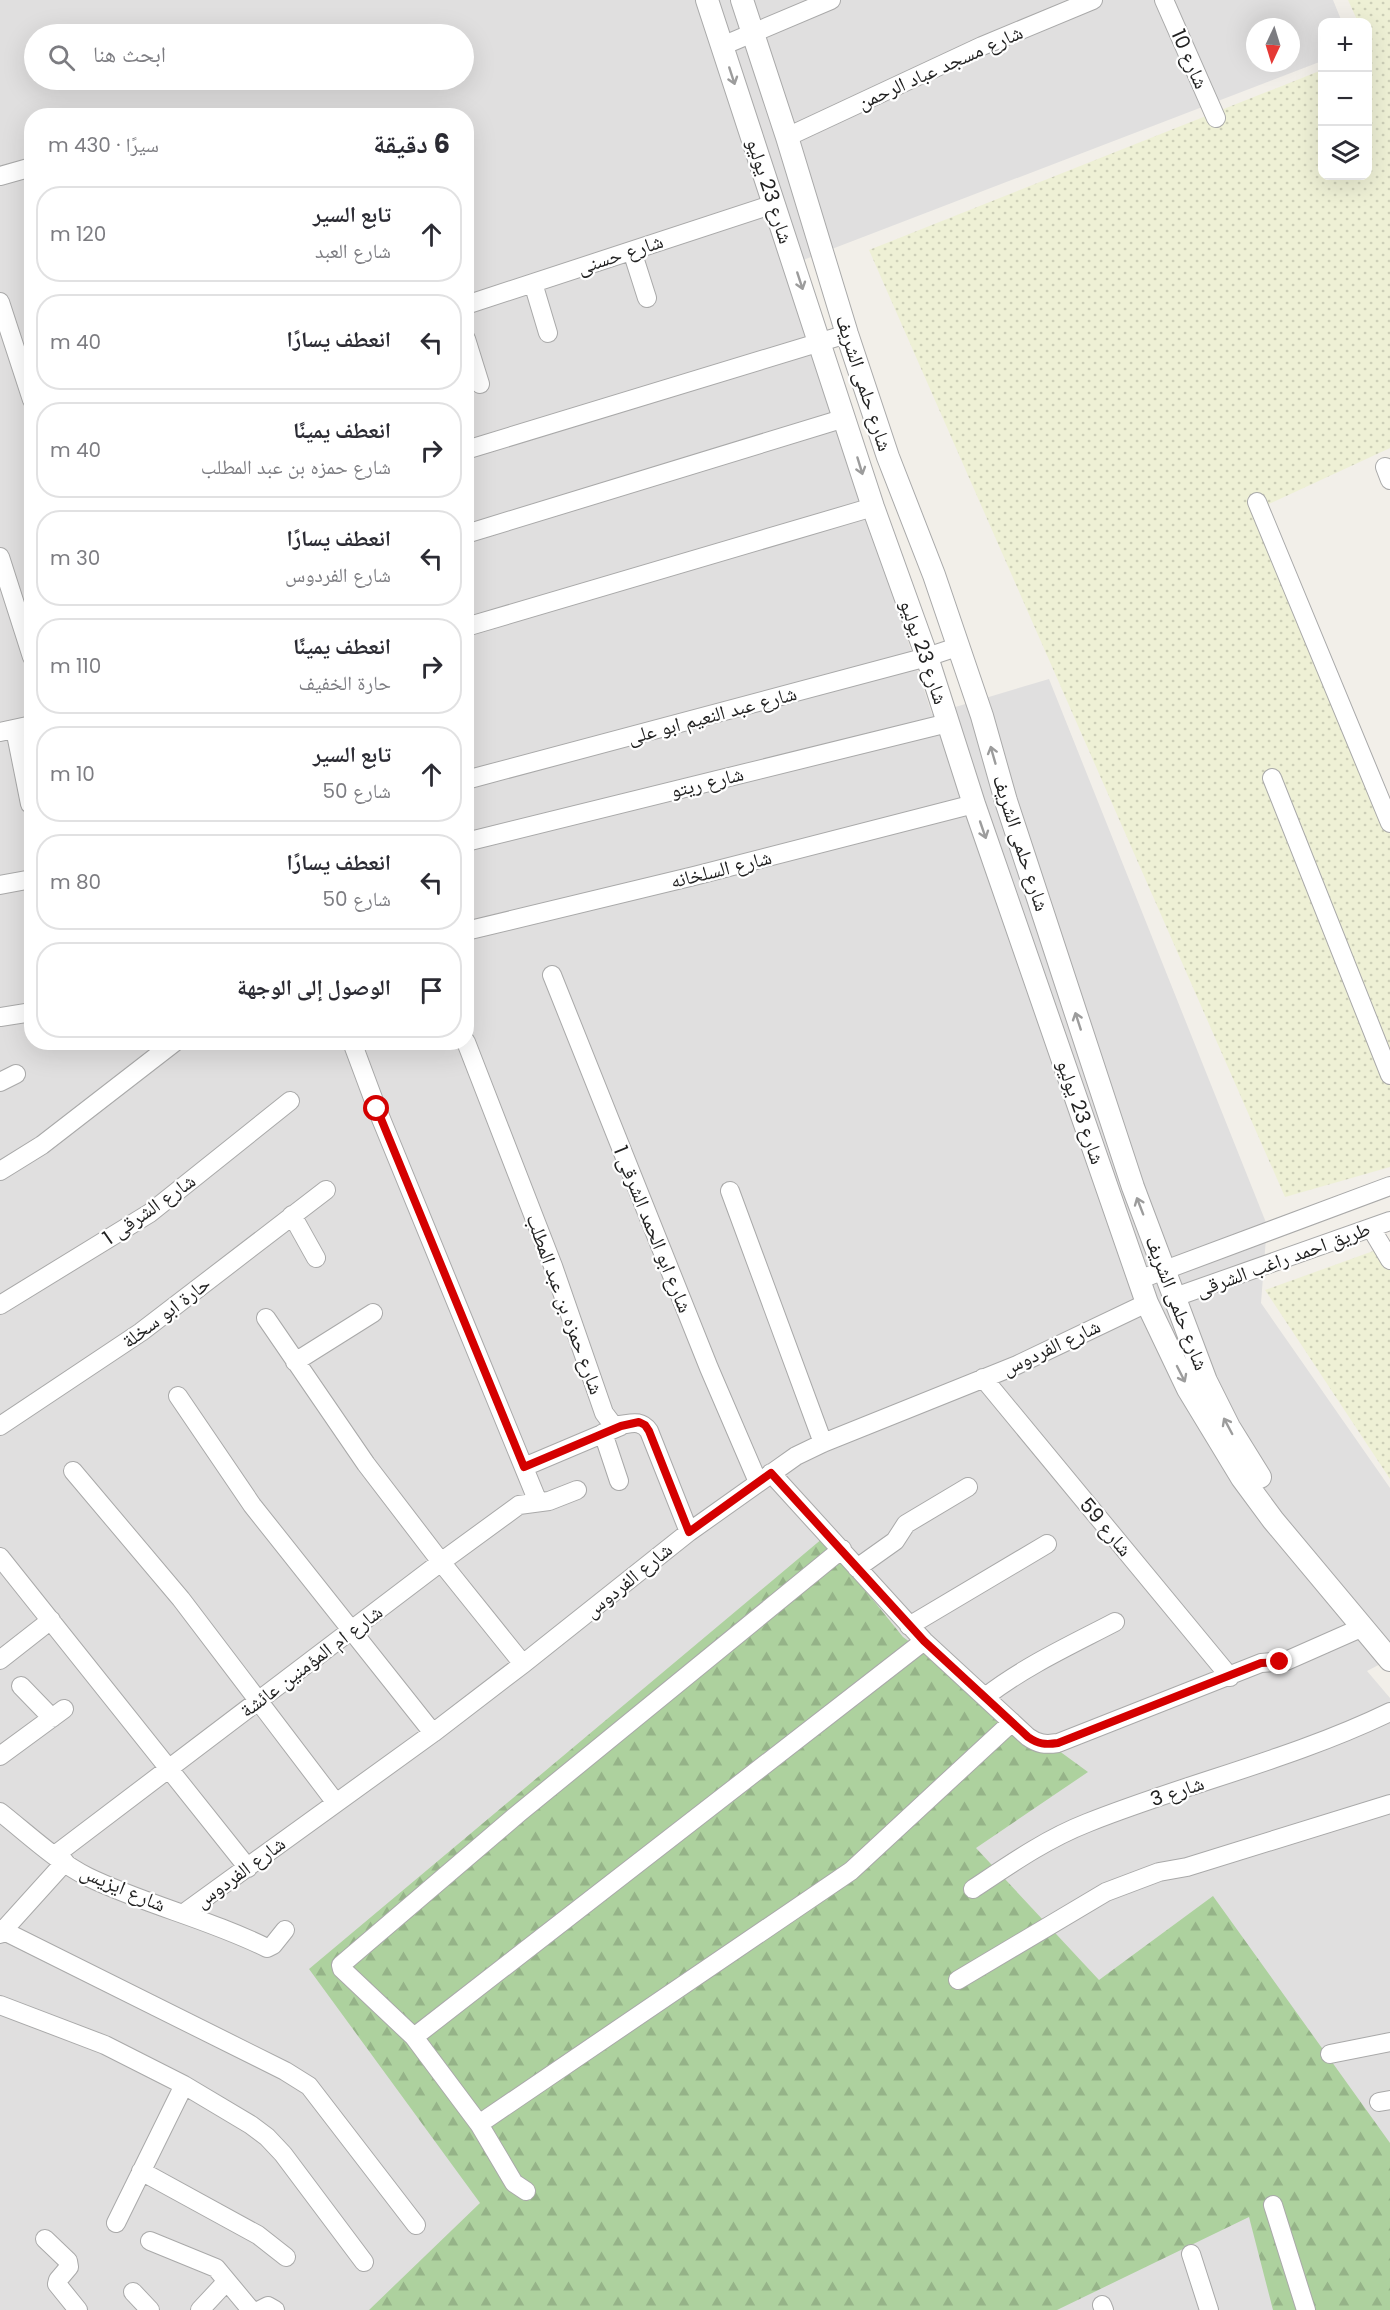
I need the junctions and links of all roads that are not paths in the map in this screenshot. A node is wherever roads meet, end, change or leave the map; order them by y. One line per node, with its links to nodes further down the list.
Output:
1 (707, 0): 7 (street, شارع 23 يوليو)
2 (742, 0): 6 (street, شارع حلمى الشريف)
3 (831, 0): 6 (street)
4 (1093, 0): 9 (street, شارع مسجد عباد الرحمن)
5 (1164, 0): 8 (street, شارع 10)
6 (753, 33): 7 (street); 9 (street, شارع حلمى الشريف)
7 (722, 46): 12 (street, شارع 23 يوليو, one-way to 12)
8 (1216, 118)
9 (788, 137): 19 (street, شارع حلمى الشريف)
10 (24, 169): 11 (street)
11 (0, 176)
12 (774, 204): 13 (street, شارع حسنى); 20 (street, شارع 23 يوليو, one-way to 20)
13 (632, 250): 14 (street, شارع حسنى); 15 (street)
14 (533, 283): 16 (street, شارع حسنى); 18 (street)
15 (648, 298)
16 (474, 301)
17 (0, 302): 22 (street)
18 (548, 333)
19 (847, 334): 20 (street); 32 (street, شارع حلمى الشريف)
20 (820, 343): 24 (street, شارع 23 يوليو); 25 (street)
21 (474, 365): 23 (street)
22 (24, 376)
23 (480, 384)
24 (845, 418): 27 (street, شارع 23 يوليو, one-way to 27); 28 (street)
25 (474, 448)
26 (1257, 502): 40 (street)
27 (873, 507): 30 (street); 33 (street, شارع 23 يوليو)
28 (474, 532)
29 (0, 557): 31 (street)
30 (474, 625)
31 (24, 632)
32 (957, 646): 33 (street, شارع عبد النعيم ابو على); 62 (street, شارع حلمى الشريف, one-way to 32)
33 (927, 657): 34 (street, شارع 23 يوليو); 37 (street, شارع عبد النعيم ابو على)
34 (948, 723): 39 (street, شارع 23 يوليو); 41 (street, شارع ريتو)
35 (16, 729): 36 (street)
36 (24, 772)
37 (474, 778)
38 (1272, 778): 51 (street)
39 (974, 804): 44 (street, شارع السلخانه); 63 (street, شارع 23 يوليو, one-way to 63)
40 (1390, 823)
41 (474, 840)
42 (24, 880): 43 (street)
43 (0, 885)
44 (474, 929)
45 (552, 975): 80 (street, شارع ابو الحمد الشرقى 1)
46 (24, 1013): 47 (street)
47 (0, 1017)
48 (165, 1050): 53 (street)
49 (355, 1050): 78 (street)
50 (469, 1050): 75 (street, شارع حمزه بن عبد المطلب)
51 (1390, 1076)
52 (290, 1101): 66 (street, شارع الشرقى 1)
53 (0, 1171)
54 (1390, 1186): 62 (street)
55 (326, 1190): 57 (street, حارة ابو سخلة)
56 (730, 1191): 77 (street)
57 (292, 1215): 60 (street); 74 (street, حارة ابو سخلة)
58 (1390, 1221): 59 (street, طريق احمد راغب الشرقى)
59 (1371, 1228): 61 (street); 64 (street, طريق احمد راغب الشرقى)
60 (316, 1258)
61 (1390, 1260)
62 (1165, 1271): 63 (street); 64 (street, شارع حلمى الشريف)
63 (1138, 1280): 65 (street, شارع 23 يوليو)
64 (1175, 1297): 69 (street, شارع حلمى الشريف)
65 (1147, 1303): 70 (street, شارع حلمى الشريف); 72 (street, شارع الفردوس)
66 (0, 1305)
67 (373, 1314): 71 (street)
68 (266, 1318): 71 (street)
69 (1184, 1323): 70 (street); 96 (street, شارع حلمى الشريف, one-way to 69)
70 (1161, 1334): 94 (street, شارع حلمى الشريف, one-way to 94)
71 (295, 1362): 89 (street)
72 (983, 1378): 77 (street, شارع الفردوس); 101 (street, شارع 59)
73 (178, 1396): 95 (street)
74 (0, 1426)
75 (621, 1426): 76 (street); 85 (street)
76 (603, 1433): 78 (street); 81 (street)
77 (823, 1443): 80 (street, شارع الفردوس)
78 (524, 1467): 84 (street)
79 (73, 1471): 104 (street)
80 (765, 1477): 85 (street, شارع الفردوس); 87 (street, شارع ابو الحمد الشرقى 1)
81 (619, 1480)
82 (968, 1487): 90 (street)
83 (577, 1490): 84 (street, شارع ام المؤمنين عائشة)
84 (538, 1502): 89 (street, شارع ام المؤمنين عائشة)
85 (689, 1532): 100 (street, شارع الفردوس)
86 (1047, 1544): 93 (street)
87 (842, 1549): 90 (street, شارع ابو الحمد الشرقى 1); 121 (street)
88 (0, 1557): 91 (street)
89 (441, 1562): 95 (street, شارع ام المؤمنين عائشة); 100 (street)
90 (857, 1568): 93 (street, شارع ابو الحمد الشرقى 1)
91 (51, 1620): 98 (street); 109 (street)
92 (1116, 1622): 103 (street)
93 (909, 1626): 97 (street, شارع ابو الحمد الشرقى 1)
94 (1363, 1627): 99 (street, شارع حلمى الشريف); 101 (street, شارع ابو الحمد الشرقى 1)
95 (350, 1631): 104 (street, شارع ام المؤمنين عائشة); 107 (street)
96 (1390, 1639)
97 (924, 1641): 103 (street, شارع ابو الحمد الشرقى 1); 121 (street)
98 (0, 1660)
99 (1390, 1660)
100 (523, 1664): 107 (street, شارع الفردوس)
101 (1230, 1677): 106 (street, شارع ابو الحمد الشرقى 1)
102 (21, 1686): 108 (street)
103 (985, 1697): 106 (street, شارع ابو الحمد الشرقى 1)
104 (259, 1700): 109 (street, شارع ام المؤمنين عائشة); 110 (street)
105 (1390, 1712): 115 (street, شارع 3)
106 (1012, 1722): 125 (street)
107 (433, 1733): 110 (street, شارع الفردوس)
108 (0, 1756)
109 (168, 1768): 113 (street, شارع ام المؤمنين عائشة); 114 (street)
110 (336, 1803): 114 (street, شارع الفردوس)
111 (1390, 1804): 119 (street)
112 (0, 1812): 113 (street, شارع ايزيس)
113 (60, 1858): 116 (street, شارع ايزيس); 118 (street, شارع ام المؤمنين عائشة)
114 (248, 1868): 116 (street, شارع الفردوس)
115 (973, 1889)
116 (184, 1913): 117 (street, شارع ايزيس)
117 (285, 1930)
118 (1, 1932): 130 (street)
119 (958, 1980)
120 (0, 2005): 124 (street)
121 (414, 2037): 125 (street)
122 (1390, 2042): 123 (street)
123 (1330, 2054)
124 (184, 2085): 126 (street); 135 (street)
125 (479, 2124): 127 (street)
126 (141, 2171): 129 (street); 134 (street)
127 (526, 2191)
128 (1273, 2205): 145 (street)
129 (116, 2223)
130 (416, 2225)
131 (45, 2239): 138 (street)
132 (150, 2241): 136 (street)
133 (1191, 2254): 144 (street)
134 (286, 2257)
135 (364, 2262)
136 (227, 2281): 140 (street); 141 (street)
137 (133, 2292): 139 (street)
138 (78, 2310)
139 (150, 2310)
140 (200, 2310)
141 (251, 2310)
142 (260, 2310): 143 (street)
143 (275, 2310)
144 (1209, 2310)
145 (1306, 2310)

